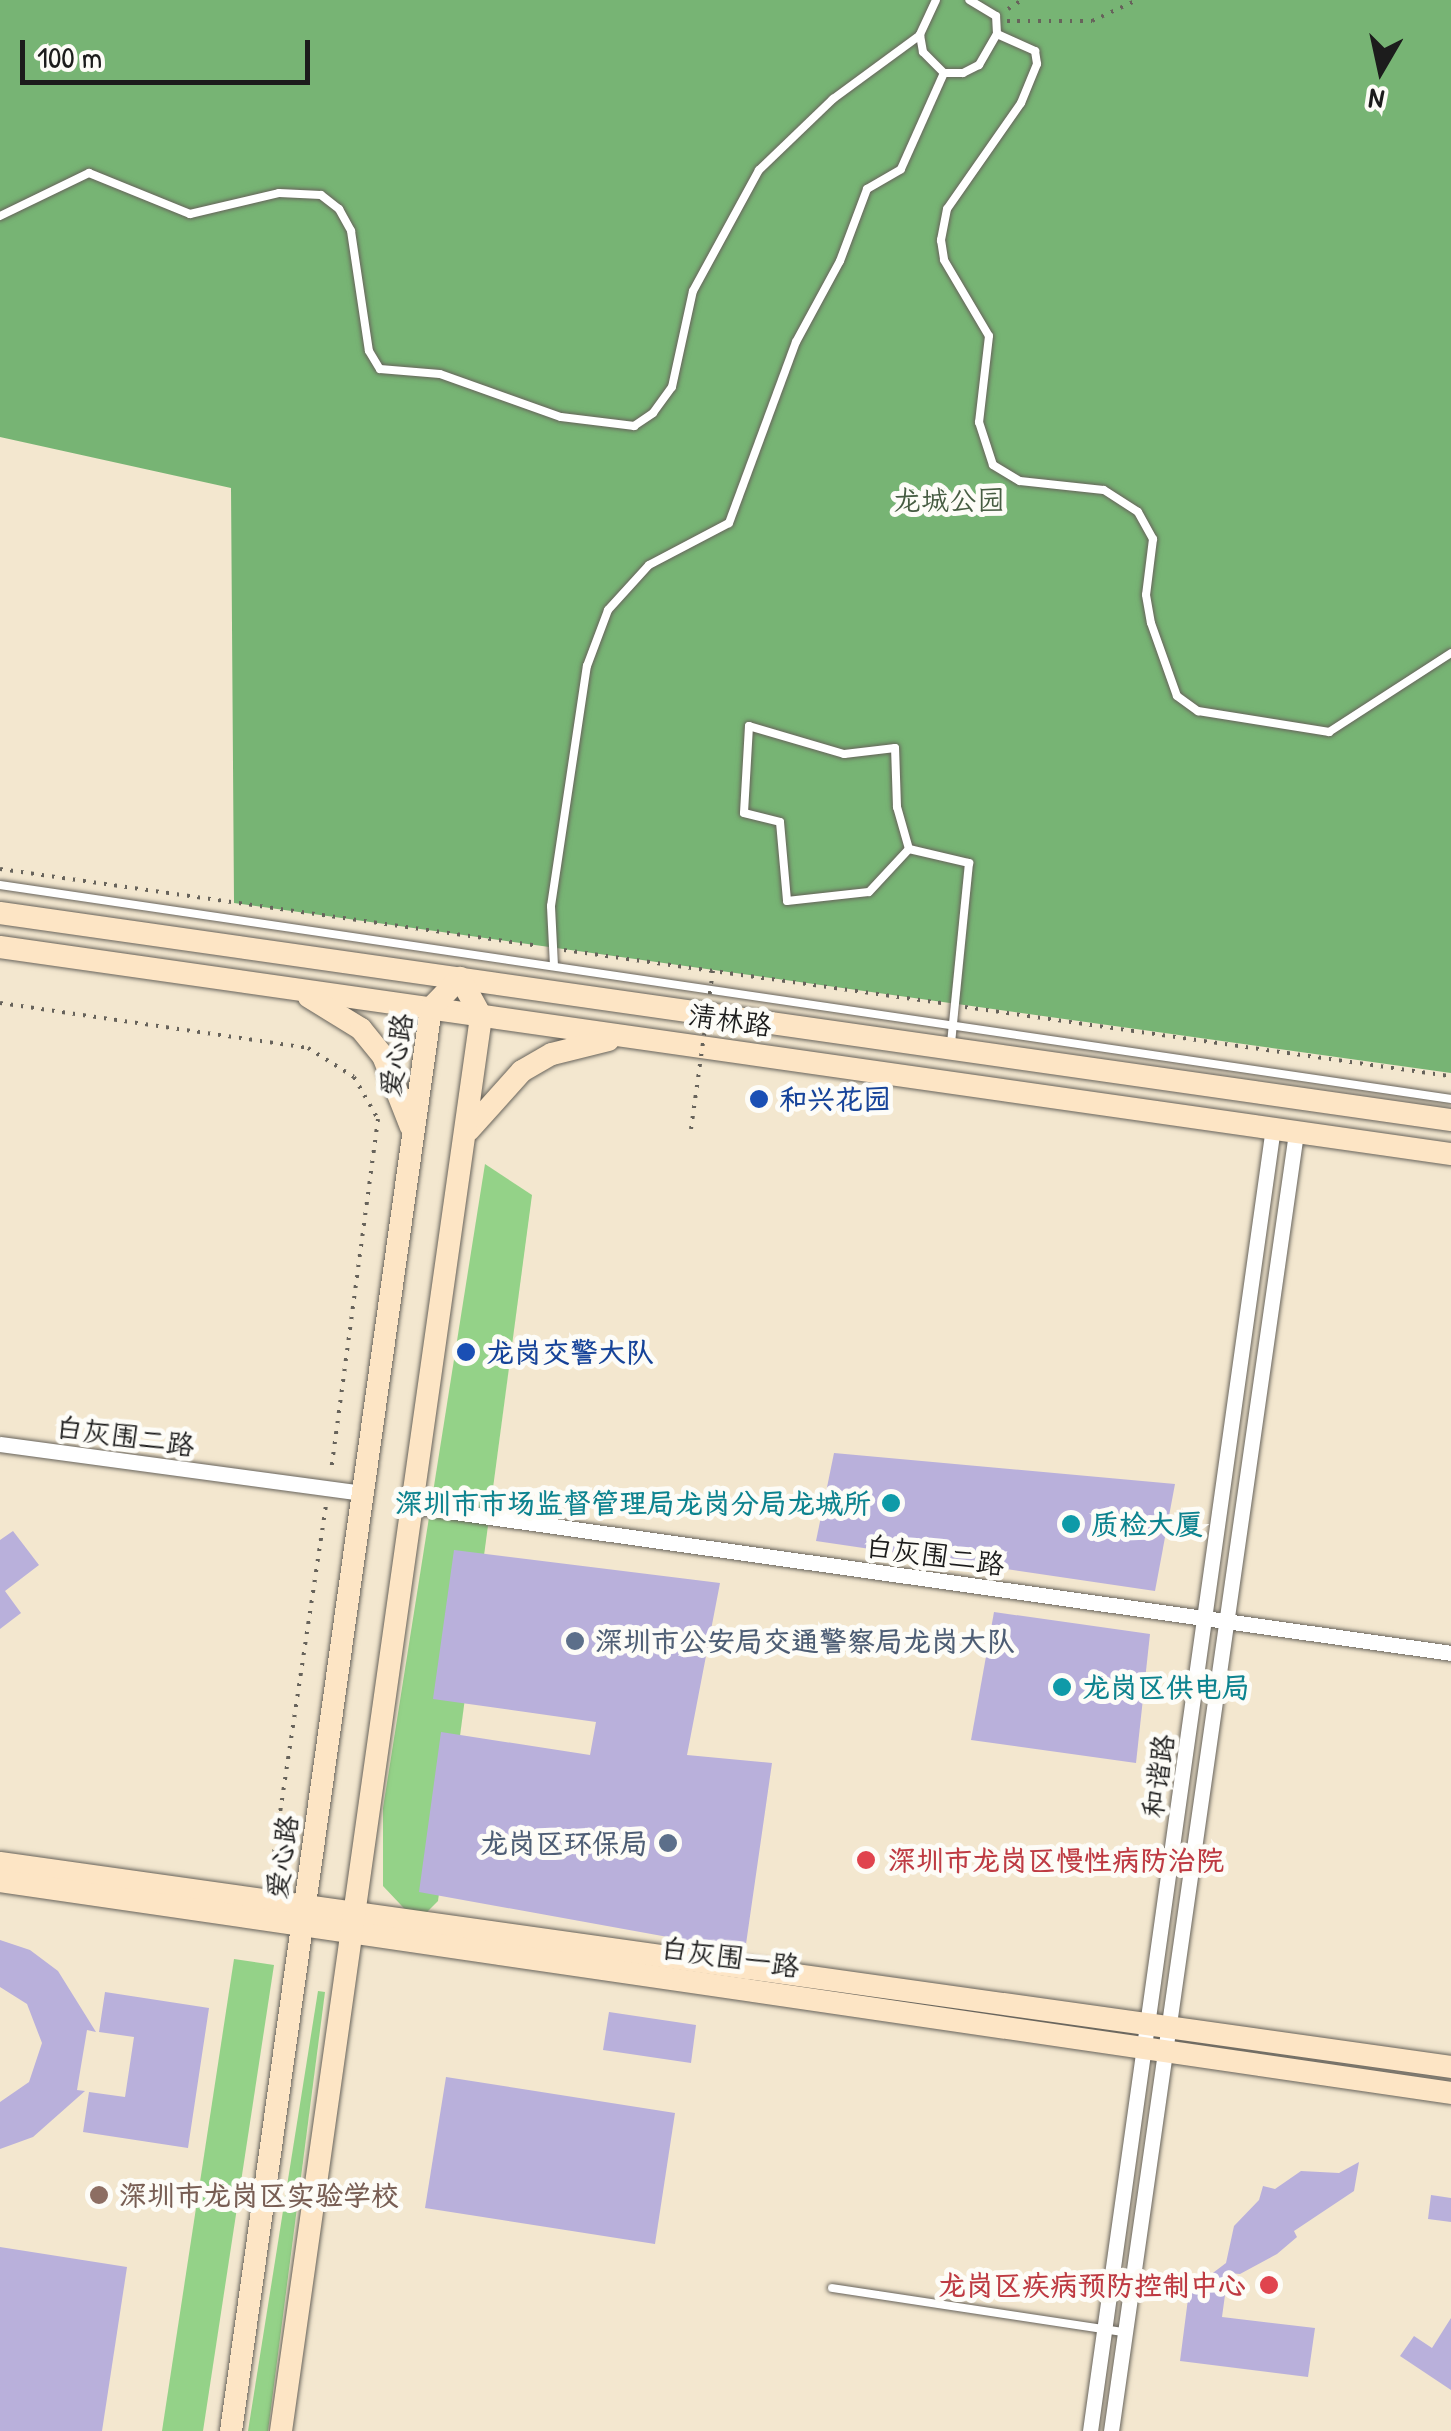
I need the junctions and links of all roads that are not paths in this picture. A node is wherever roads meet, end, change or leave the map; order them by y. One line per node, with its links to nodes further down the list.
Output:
1 (936, 0): 4 (lane)
2 (969, 0): 3 (lane)
3 (998, 34): 5 (lane); 7 (lane)
4 (920, 35): 5 (lane); 6 (lane)
5 (944, 73): 12 (lane)
6 (0, 216)
7 (1451, 653)
8 (910, 849): 8 (lane); 17 (lane)
9 (0, 885): 12 (lane)
10 (0, 913): 13 (street, 清林路)
11 (0, 947): 14 (street, 清林路)
12 (554, 966): 17 (lane)
13 (460, 978): 15 (street, 爱心路); 16 (street); 17 (street, 清林路)
14 (288, 988): 15 (street, 清林路); 23 (street)
15 (431, 1008): 16 (street, 清林路); 23 (street, 爱心路)
16 (482, 1016): 18 (street, 清林路); 22 (street)
17 (952, 1037): 19 (lane); 20 (street, 清林路)
18 (636, 1038): 21 (street, 清林路); 22 (street)
19 (1451, 1099)
20 (1451, 1120)
21 (1285, 1130): 24 (street, 清林路); 28 (street, 和谐路); 29 (street, 和谐路)
22 (464, 1137): 27 (street)
23 (413, 1139): 26 (street, 爱心路)
24 (1451, 1154)
25 (0, 1444): 26 (street, 白灰围二路)
26 (363, 1493): 33 (street, 爱心路)
27 (412, 1506): 28 (street, 白灰围二路); 34 (street)
28 (1205, 1618): 29 (street, 白灰围二路); 35 (street, 和谐路)
29 (1227, 1621): 30 (street, 白灰围二路); 35 (street, 和谐路)
30 (1451, 1653)
31 (0, 1863): 33 (street, 白灰围一路)
32 (0, 1881): 33 (street, 白灰围一路)
33 (304, 1914): 34 (street, 白灰围一路); 42 (street, 爱心路)
34 (353, 1922): 35 (street, 白灰围一路); 36 (street, 白灰围一路); 43 (street)
35 (1158, 2024): 36 (street, 和谐路); 37 (street, 白灰围一路)
36 (1155, 2050): 38 (street, 白灰围一路); 40 (street, 和谐路); 41 (street, 和谐路)
37 (1451, 2066)
38 (1451, 2092)
39 (832, 2288): 40 (lane)
40 (1104, 2328): 41 (lane); 44 (street, 和谐路)
41 (1125, 2332): 45 (street, 和谐路)
42 (231, 2431)
43 (281, 2431)
44 (1090, 2431)
45 (1111, 2431)

